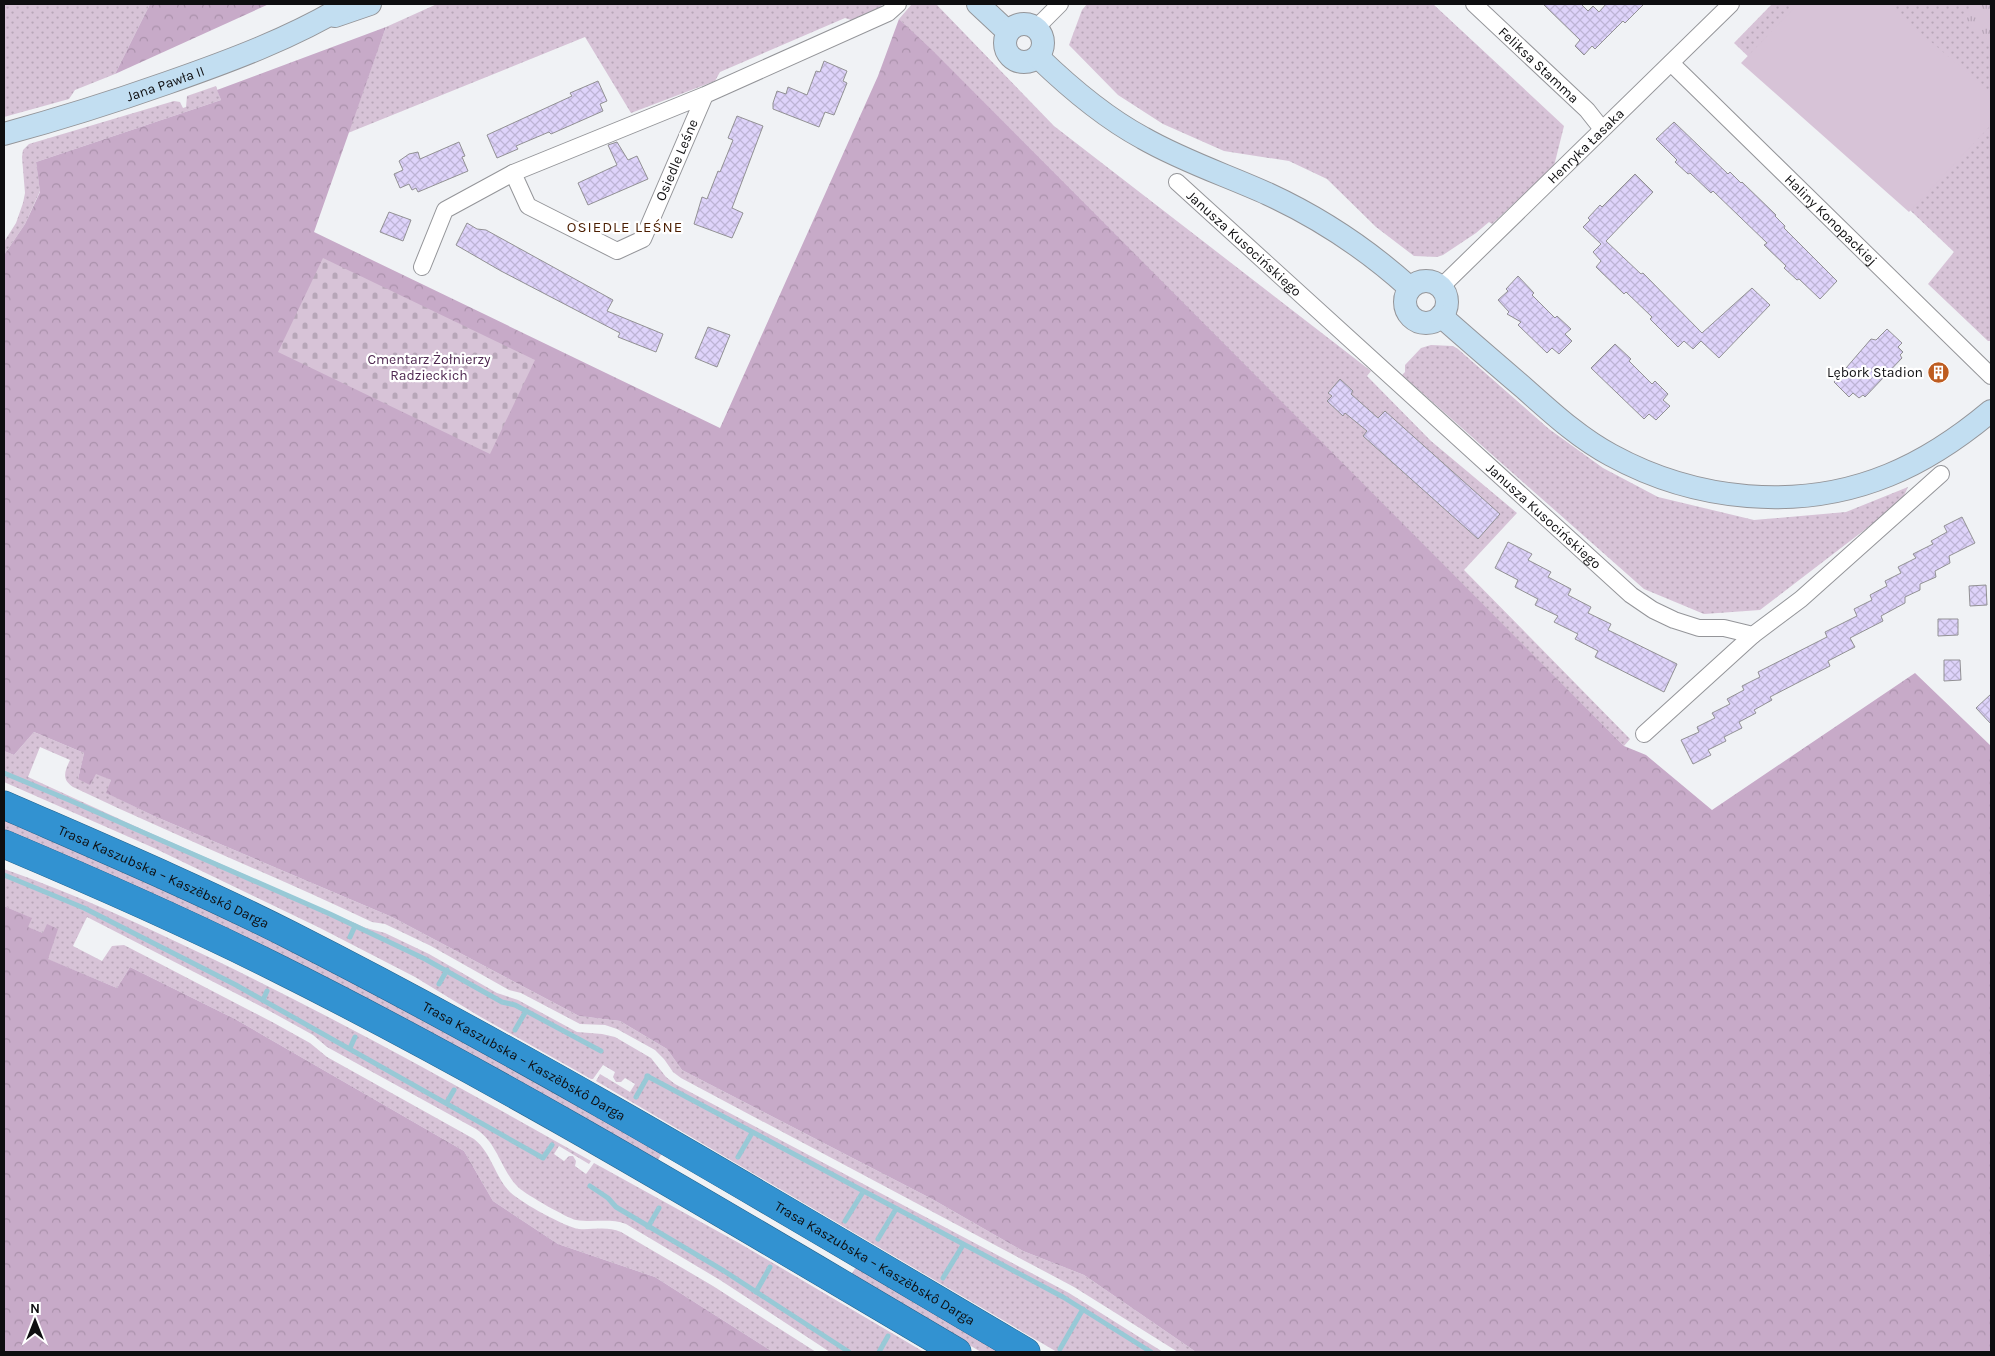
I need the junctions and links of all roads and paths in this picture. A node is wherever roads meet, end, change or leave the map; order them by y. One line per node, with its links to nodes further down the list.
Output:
1 (348, 4): 8 (street, Jana Pawła II)
2 (370, 4): 8 (street, Jana Pawła II)
3 (898, 4): 13 (street, Osiedle Leśne)
4 (978, 4): 10 (street)
5 (1060, 4): 9 (street)
6 (1474, 4): 14 (street, Feliksa Stamma)
7 (1731, 4): 12 (street, Henryka Łasaka)
8 (322, 20): 15 (street, Jana Pawła II)
9 (1036, 27): 10 (street); 11 (street)
10 (1008, 32): 11 (street)
11 (1038, 57): 20 (street)
12 (1671, 62): 14 (street, Henryka Łasaka); 22 (street, Haliny Konopackiej)
13 (705, 95): 16 (street, Osiedle Leśne); 16 (street, Osiedle Leśne)
14 (1602, 129): 19 (street, Henryka Łasaka)
15 (4, 134)
16 (513, 173): 18 (street, Osiedle Leśne)
17 (1177, 182): 25 (street, Janusza Kusocińskiego)
18 (422, 267)
19 (1440, 287): 20 (street); 21 (street)
20 (1410, 288): 21 (street)
21 (1441, 316): 23 (street)
22 (1991, 376)
23 (1991, 411)
24 (1941, 474): 25 (street)
25 (1754, 635): 26 (street)
26 (1644, 734)
27 (4, 805): 30 (highway, Trasa Kaszubska – Kaszëbskô Darga)
28 (9, 848): 29 (highway)
29 (957, 1352)
30 (1026, 1352)

